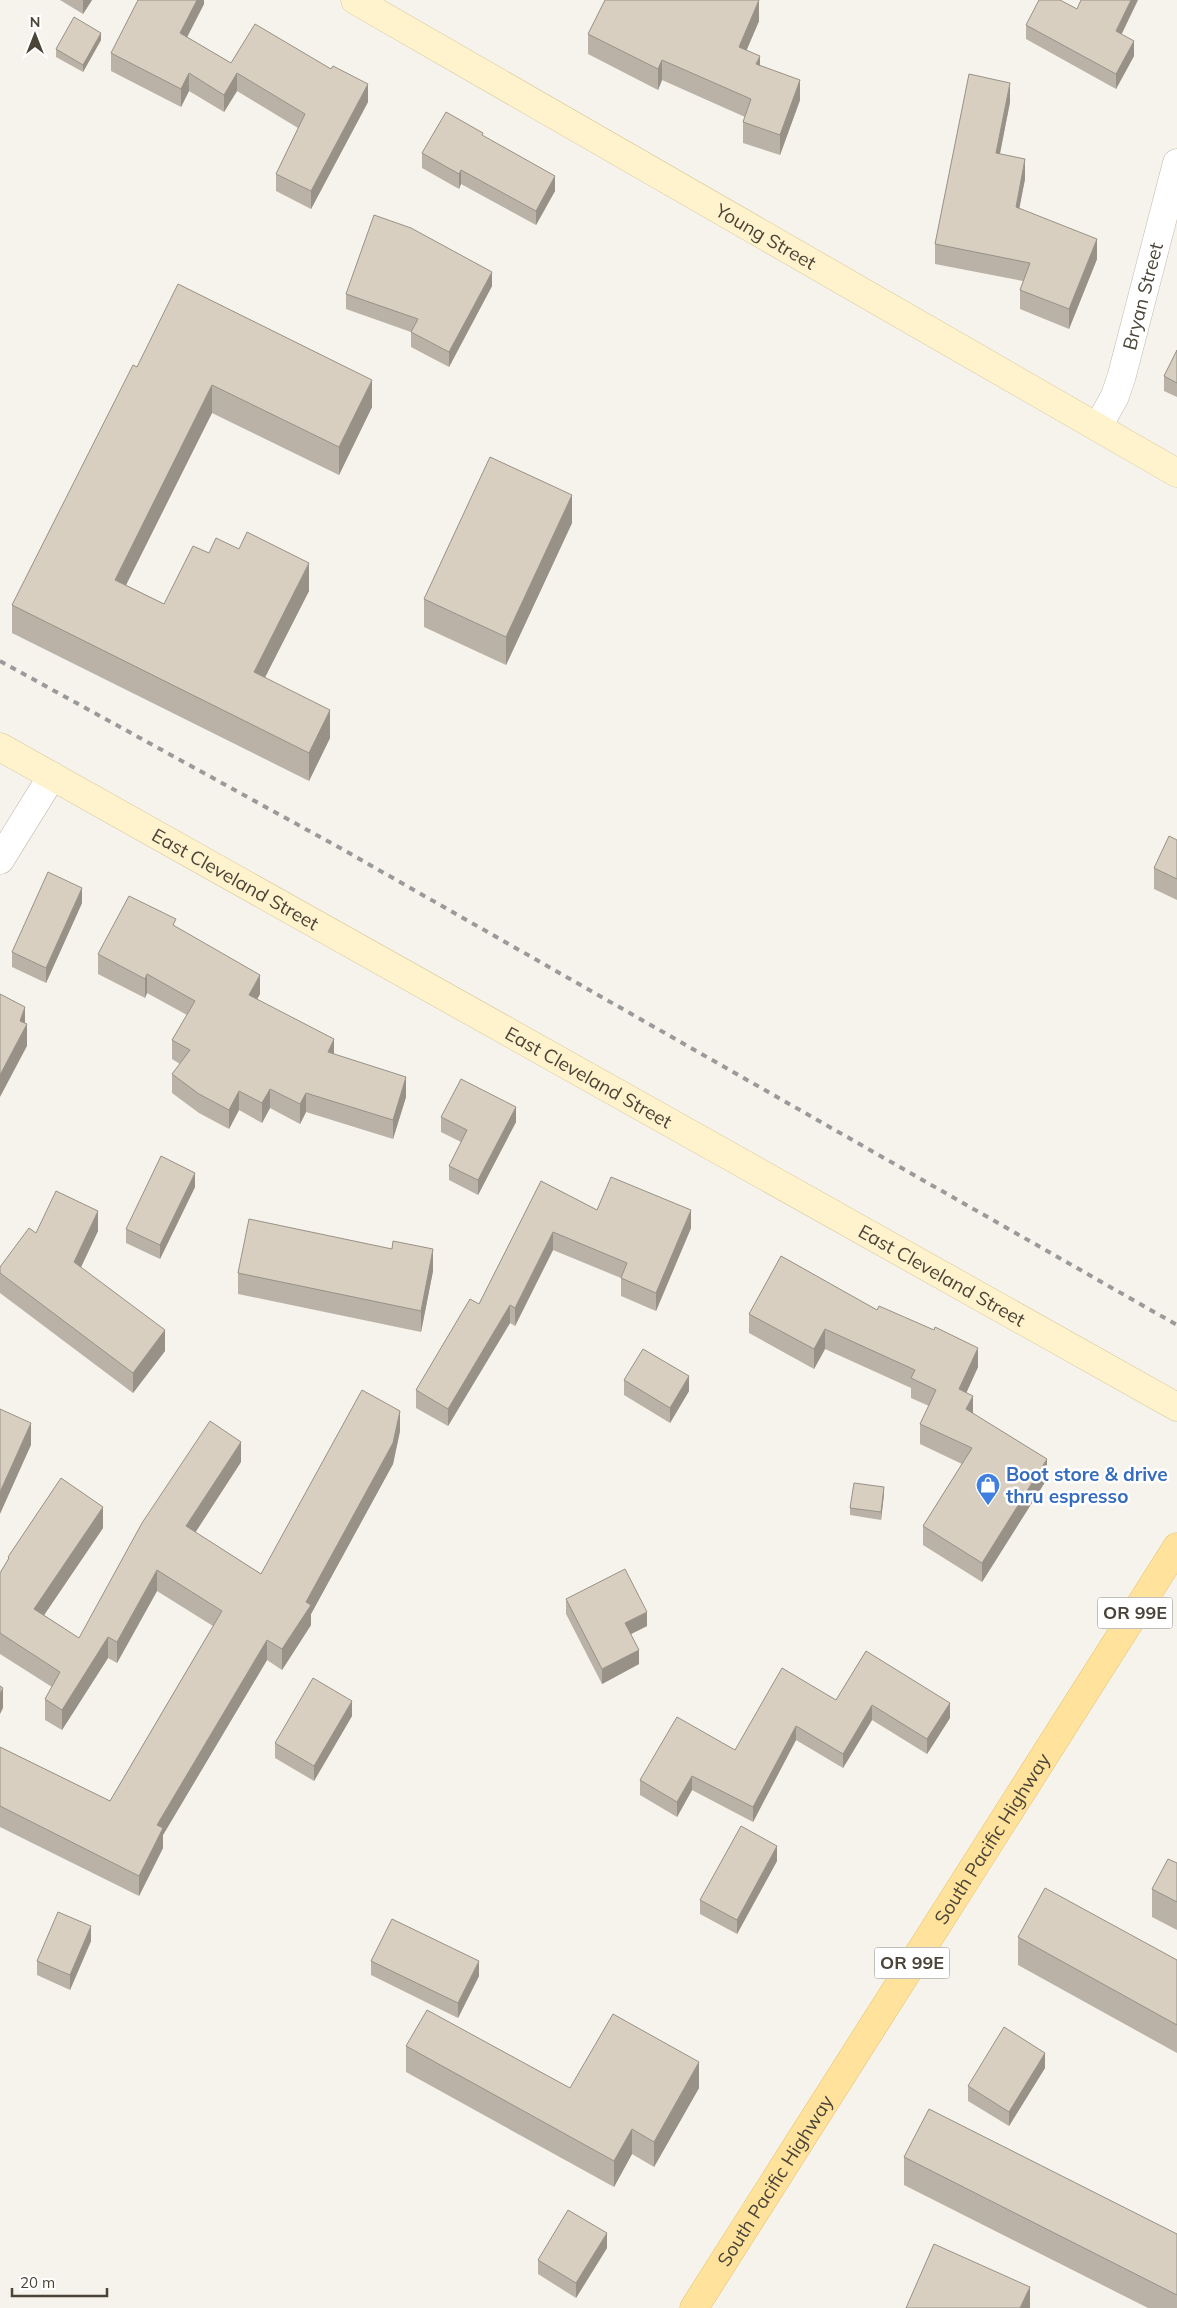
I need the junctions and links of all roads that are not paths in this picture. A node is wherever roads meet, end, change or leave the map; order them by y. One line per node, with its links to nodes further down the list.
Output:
1 (355, 0): 3 (street, Young Street)
2 (1177, 163): 3 (street, Bryan Street)
3 (1098, 427): 4 (street, Young Street)
4 (1177, 473)
5 (0, 747): 6 (street, East Cleveland Street)
6 (52, 776): 7 (street); 8 (street, East Cleveland Street)
7 (0, 860)
8 (1177, 1407)
9 (1177, 1547): 10 (main road, South Pacific Highway / OR 99E)
10 (694, 2308)

